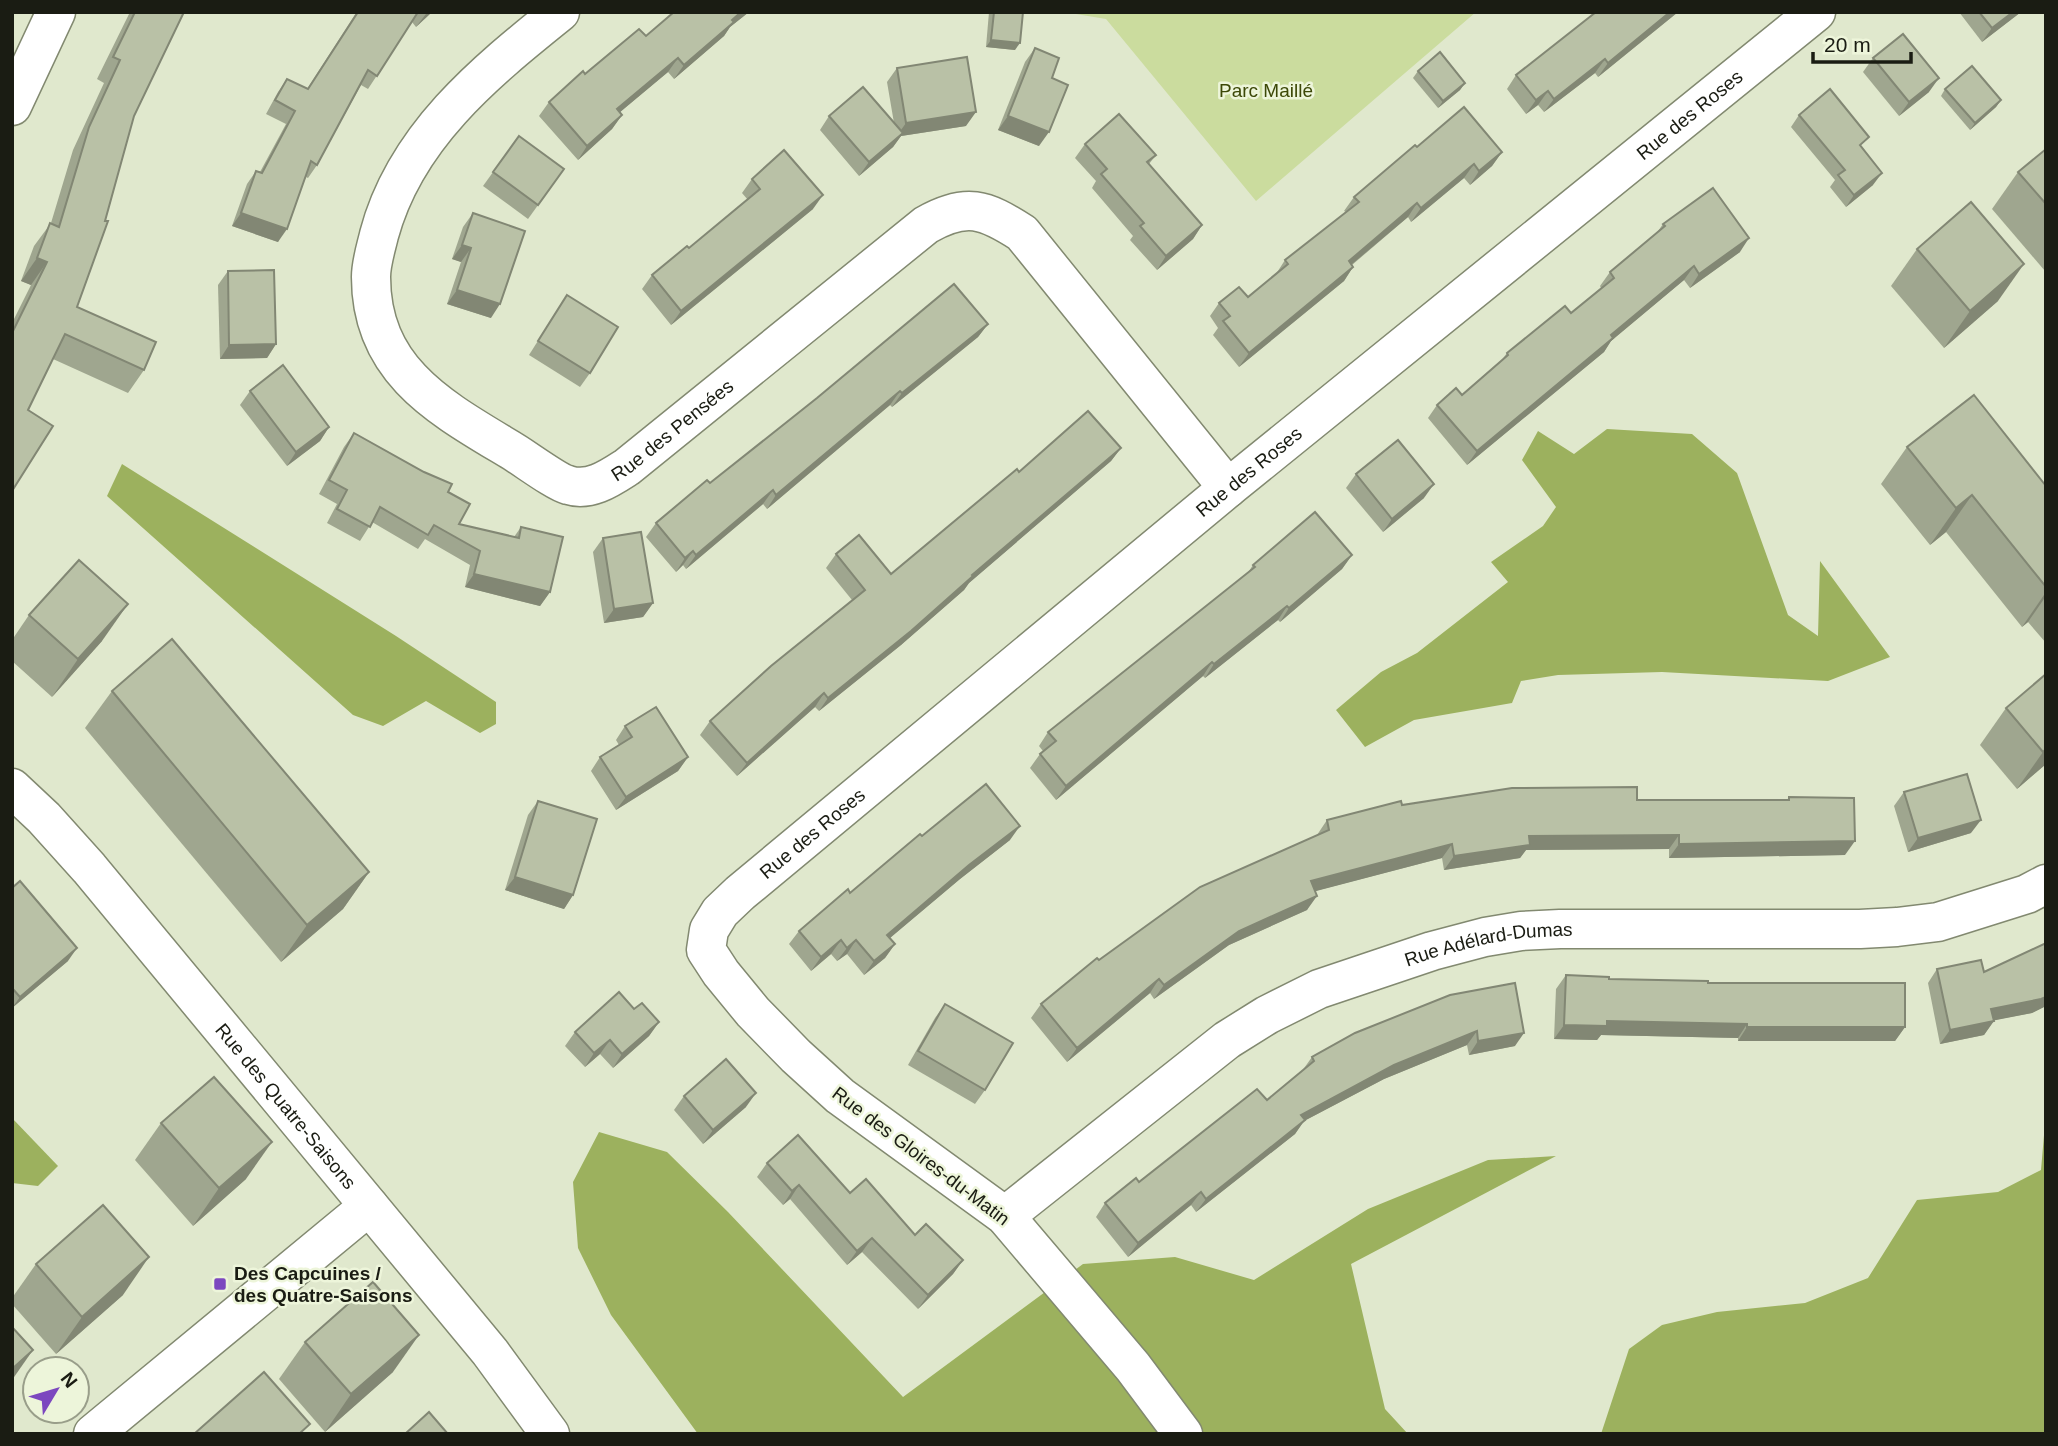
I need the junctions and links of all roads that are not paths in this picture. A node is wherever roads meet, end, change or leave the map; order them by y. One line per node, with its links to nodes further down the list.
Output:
1 (56, 12): 4 (street)
2 (560, 12): 6 (street, Rue des Pensées)
3 (1816, 12): 6 (street, Rue des Roses)
4 (24, 44): 5 (street)
5 (12, 106)
6 (1228, 488): 9 (street, Rue des Roses)
7 (12, 788): 10 (street, Rue des Quatre-Saisons)
8 (2046, 884): 11 (street, Rue Adélard-Dumas)
9 (706, 950): 11 (street, Rue des Gloires-du-Matin)
10 (369, 1206): 12 (street); 13 (street, Rue des Quatre-Saisons)
11 (1005, 1216): 14 (street, Rue des Gloires-du-Matin)
12 (93, 1434)
13 (550, 1434)
14 (1183, 1434)

